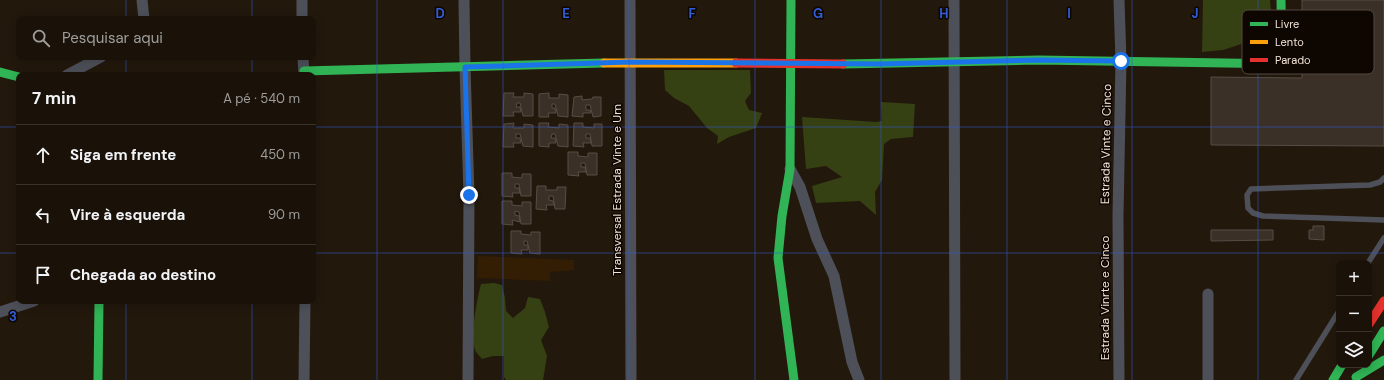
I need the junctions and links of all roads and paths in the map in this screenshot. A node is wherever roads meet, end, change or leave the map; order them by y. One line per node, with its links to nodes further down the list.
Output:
1 (142, 0): 10 (street)
2 (302, 0): 11 (street)
3 (464, 0): 19 (street)
4 (630, 0): 15 (street, Transversal Estrada Vinte e Um)
5 (791, 0): 18 (main road)
6 (954, 0): 16 (street)
7 (1120, 0): 14 (street, Estrada Vinte e Cinco)
8 (1281, 0): 9 (main road)
9 (1281, 10)
10 (144, 16)
11 (302, 16)
12 (95, 60): 21 (street)
13 (303, 60): 22 (street)
14 (1121, 61): 16 (main road); 17 (main road); 27 (street, Estrada Vinte e Cinco)
15 (630, 62): 18 (main road); 19 (main road); 48 (street, Transversal Estrada Vinte e Um)
16 (954, 62): 18 (main road); 51 (street)
17 (1242, 63)
18 (791, 64): 25 (main road)
19 (465, 67): 23 (main road); 47 (street)
20 (0, 72): 24 (main road)
21 (73, 72)
22 (304, 72)
23 (316, 73)
24 (16, 76)
25 (790, 169): 49 (main road); 50 (street)
26 (1384, 178): 28 (lane)
27 (1118, 216): 52 (street, Estrada Vinrte e Cinco)
28 (1384, 220)
29 (1384, 238): 30 (lane)
30 (1370, 260)
31 (1208, 294): 53 (street)
32 (1384, 301): 38 (main road)
33 (25, 304): 36 (street)
34 (99, 304): 45 (main road)
35 (305, 304): 46 (street)
36 (0, 312)
37 (1336, 316): 54 (lane)
38 (1372, 319)
39 (1384, 331): 40 (main road)
40 (1372, 350)
41 (1384, 360): 44 (main road)
42 (1340, 368): 55 (main road)
43 (1361, 368): 44 (main road)
44 (1355, 378)
45 (98, 380)
46 (304, 380)
47 (468, 380)
48 (631, 380)
49 (794, 380)
50 (858, 380)
51 (955, 380)
52 (1119, 380)
53 (1208, 380)
54 (1296, 380)
55 (1333, 380)

